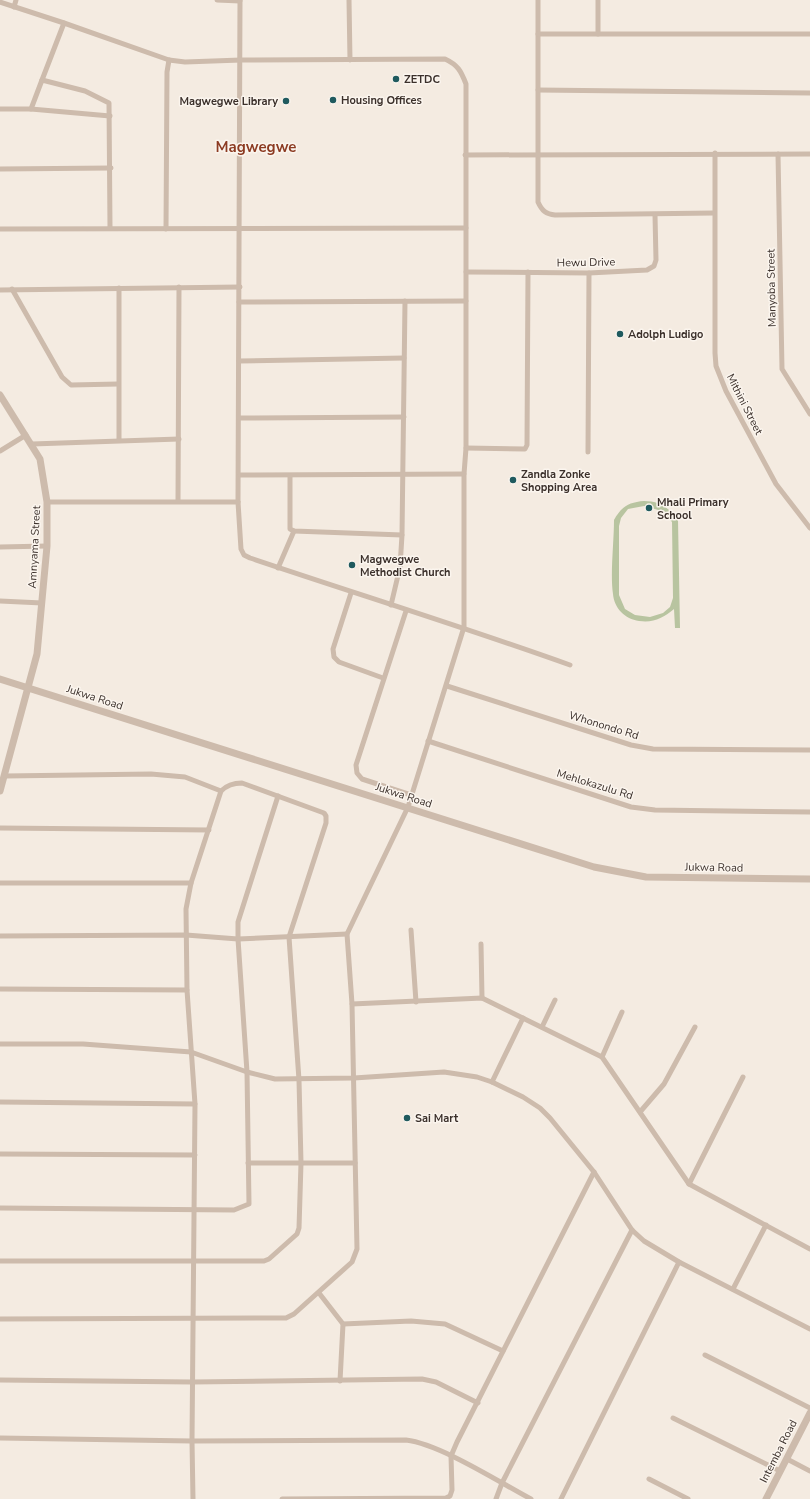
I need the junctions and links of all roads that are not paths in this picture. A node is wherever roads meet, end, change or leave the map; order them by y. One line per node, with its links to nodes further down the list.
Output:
1 (16, 0): 8 (street)
2 (217, 0): 3 (street)
3 (240, 0): 14 (street)
4 (349, 0): 15 (street)
5 (538, 0): 10 (street)
6 (598, 0): 11 (street)
7 (0, 2): 8 (street)
8 (14, 7): 9 (street)
9 (64, 23): 13 (street); 16 (street)
10 (538, 34): 11 (street); 17 (street)
11 (598, 34): 12 (street)
12 (810, 34)
13 (169, 60): 14 (street); 32 (street)
14 (241, 60): 15 (street); 35 (street)
15 (350, 60): 26 (street)
16 (42, 80): 20 (street); 21 (street)
17 (538, 90): 18 (street); 23 (street)
18 (810, 93)
19 (0, 109): 20 (street)
20 (31, 109): 21 (street)
21 (110, 116): 27 (street)
22 (715, 153): 23 (street); 24 (street); 29 (street, Mithini Street)
23 (538, 154): 26 (street); 30 (street)
24 (778, 154): 25 (street); 51 (street, Manyoba Street)
25 (810, 154)
26 (465, 155): 33 (street)
27 (111, 168): 28 (street); 31 (street)
28 (0, 169)
29 (714, 213): 30 (street); 68 (street, Mithini Street)
30 (655, 214): 38 (street, Hewu Drive)
31 (110, 228): 32 (street); 34 (street)
32 (166, 228): 35 (street)
33 (466, 228): 35 (street); 36 (street)
34 (0, 229)
35 (240, 229): 39 (street)
36 (466, 272): 37 (street, Hewu Drive); 45 (street)
37 (528, 272): 38 (street, Hewu Drive); 58 (street)
38 (589, 273): 60 (street)
39 (240, 287): 41 (street); 46 (street)
40 (118, 288): 41 (street); 42 (street); 49 (street)
41 (179, 288): 55 (street)
42 (12, 289): 43 (street); 49 (street)
43 (0, 290)
44 (405, 301): 45 (street); 46 (street); 47 (street)
45 (466, 301): 58 (street)
46 (240, 302): 48 (street)
47 (404, 358): 48 (street); 52 (street)
48 (239, 361): 53 (street)
49 (118, 384): 56 (street)
50 (0, 395): 54 (street, Amnyama Street)
51 (810, 414)
52 (404, 417): 53 (street); 61 (street)
53 (239, 418): 63 (street)
54 (26, 436): 57 (street, Amnyama Street); 59 (street)
55 (179, 439): 56 (street); 65 (street)
56 (119, 440): 57 (street)
57 (32, 444): 66 (street, Amnyama Street)
58 (466, 448): 62 (street)
59 (0, 451)
60 (588, 452)
61 (404, 473): 62 (street); 64 (street); 70 (street)
62 (464, 474): 79 (street)
63 (240, 475): 64 (street); 67 (street)
64 (290, 476): 69 (street)
65 (178, 500): 66 (street); 67 (street)
66 (47, 502): 71 (street, Amnyama Street)
67 (238, 502): 73 (street)
68 (810, 528)
69 (294, 531): 70 (street); 73 (street)
70 (402, 535): 77 (street)
71 (47, 546): 72 (street); 76 (street, Amnyama Street)
72 (0, 547)
73 (278, 568): 74 (street)
74 (351, 592): 77 (street); 81 (street)
75 (0, 601): 76 (street)
76 (42, 603): 84 (street, Amnyama Street)
77 (391, 605): 78 (street)
78 (406, 611): 79 (street); 81 (street)
79 (464, 627): 80 (street); 83 (street)
80 (570, 665)
81 (383, 678): 90 (street)
82 (0, 679): 84 (street, Jukwa Road)
83 (447, 686): 85 (street); 86 (street, Whonondo Rd)
84 (29, 688): 87 (street, Amnyama Street); 92 (street, Jukwa Road)
85 (428, 741): 90 (street); 93 (street, Mehlokazulu Rd)
86 (810, 750)
87 (5, 776): 88 (street, Amnyama Street); 89 (street)
88 (0, 791)
89 (221, 791): 91 (street); 95 (street)
90 (411, 795): 92 (street)
91 (278, 796): 103 (street); 104 (street)
92 (408, 807): 96 (street, Jukwa Road); 100 (street)
93 (810, 812)
94 (0, 828): 95 (street)
95 (209, 830): 98 (street)
96 (810, 879)
97 (0, 883): 98 (street)
98 (191, 884): 101 (street)
99 (411, 930): 110 (street)
100 (347, 934): 103 (street); 111 (street)
101 (186, 935): 102 (street); 104 (street); 107 (street)
102 (0, 936)
103 (289, 937): 104 (street); 122 (street)
104 (238, 939): 119 (street)
105 (481, 944): 108 (street)
106 (0, 989): 107 (street)
107 (187, 990): 117 (street)
108 (482, 998): 110 (street); 113 (street)
109 (555, 1000): 114 (street)
110 (416, 1002): 111 (street)
111 (352, 1004): 121 (street)
112 (622, 1012): 118 (street)
113 (523, 1018): 114 (street); 123 (street)
114 (542, 1027): 118 (street)
115 (695, 1027): 126 (street)
116 (0, 1044): 117 (street)
117 (191, 1052): 119 (street); 125 (street)
118 (602, 1057): 126 (street)
119 (247, 1072): 122 (street); 129 (street)
120 (743, 1077): 133 (street)
121 (354, 1078): 122 (street); 123 (street); 131 (street)
122 (299, 1080): 130 (street)
123 (492, 1082): 132 (street)
124 (0, 1102): 125 (street)
125 (195, 1104): 128 (street)
126 (640, 1112): 133 (street)
127 (0, 1154): 128 (street)
128 (195, 1155): 135 (street)
129 (248, 1163): 130 (street); 135 (street)
130 (301, 1163): 131 (street); 140 (street)
131 (355, 1163): 143 (street)
132 (594, 1172): 137 (street); 148 (street)
133 (690, 1184): 136 (street)
134 (0, 1208): 135 (street)
135 (194, 1209): 140 (street)
136 (766, 1225): 138 (street); 142 (street)
137 (632, 1230): 141 (street); 164 (street)
138 (810, 1249)
139 (0, 1262): 140 (street)
140 (195, 1262): 145 (street)
141 (679, 1262): 142 (street); 169 (street)
142 (733, 1289): 147 (street)
143 (319, 1293): 145 (street); 146 (street)
144 (0, 1319): 145 (street)
145 (193, 1319): 152 (street)
146 (343, 1324): 148 (street); 151 (street)
147 (810, 1329)
148 (503, 1351): 153 (street)
149 (705, 1355): 154 (street)
150 (0, 1380): 152 (street)
151 (340, 1381): 152 (street); 153 (street)
152 (192, 1382): 158 (street)
153 (478, 1403): 159 (street)
154 (810, 1408)
155 (810, 1413): 160 (street, Intemba Road)
156 (673, 1418): 162 (street)
157 (0, 1438): 158 (street)
158 (192, 1441): 159 (street); 165 (street)
159 (451, 1456): 164 (street); 166 (street)
160 (787, 1459): 161 (street); 162 (street, Intemba Road)
161 (810, 1470)
162 (780, 1471): 171 (street, Intemba Road)
163 (649, 1479): 170 (street)
164 (502, 1483): 167 (street); 168 (street)
165 (193, 1499)
166 (282, 1499)
167 (496, 1499)
168 (531, 1499)
169 (561, 1499)
170 (688, 1499)
171 (766, 1499)

